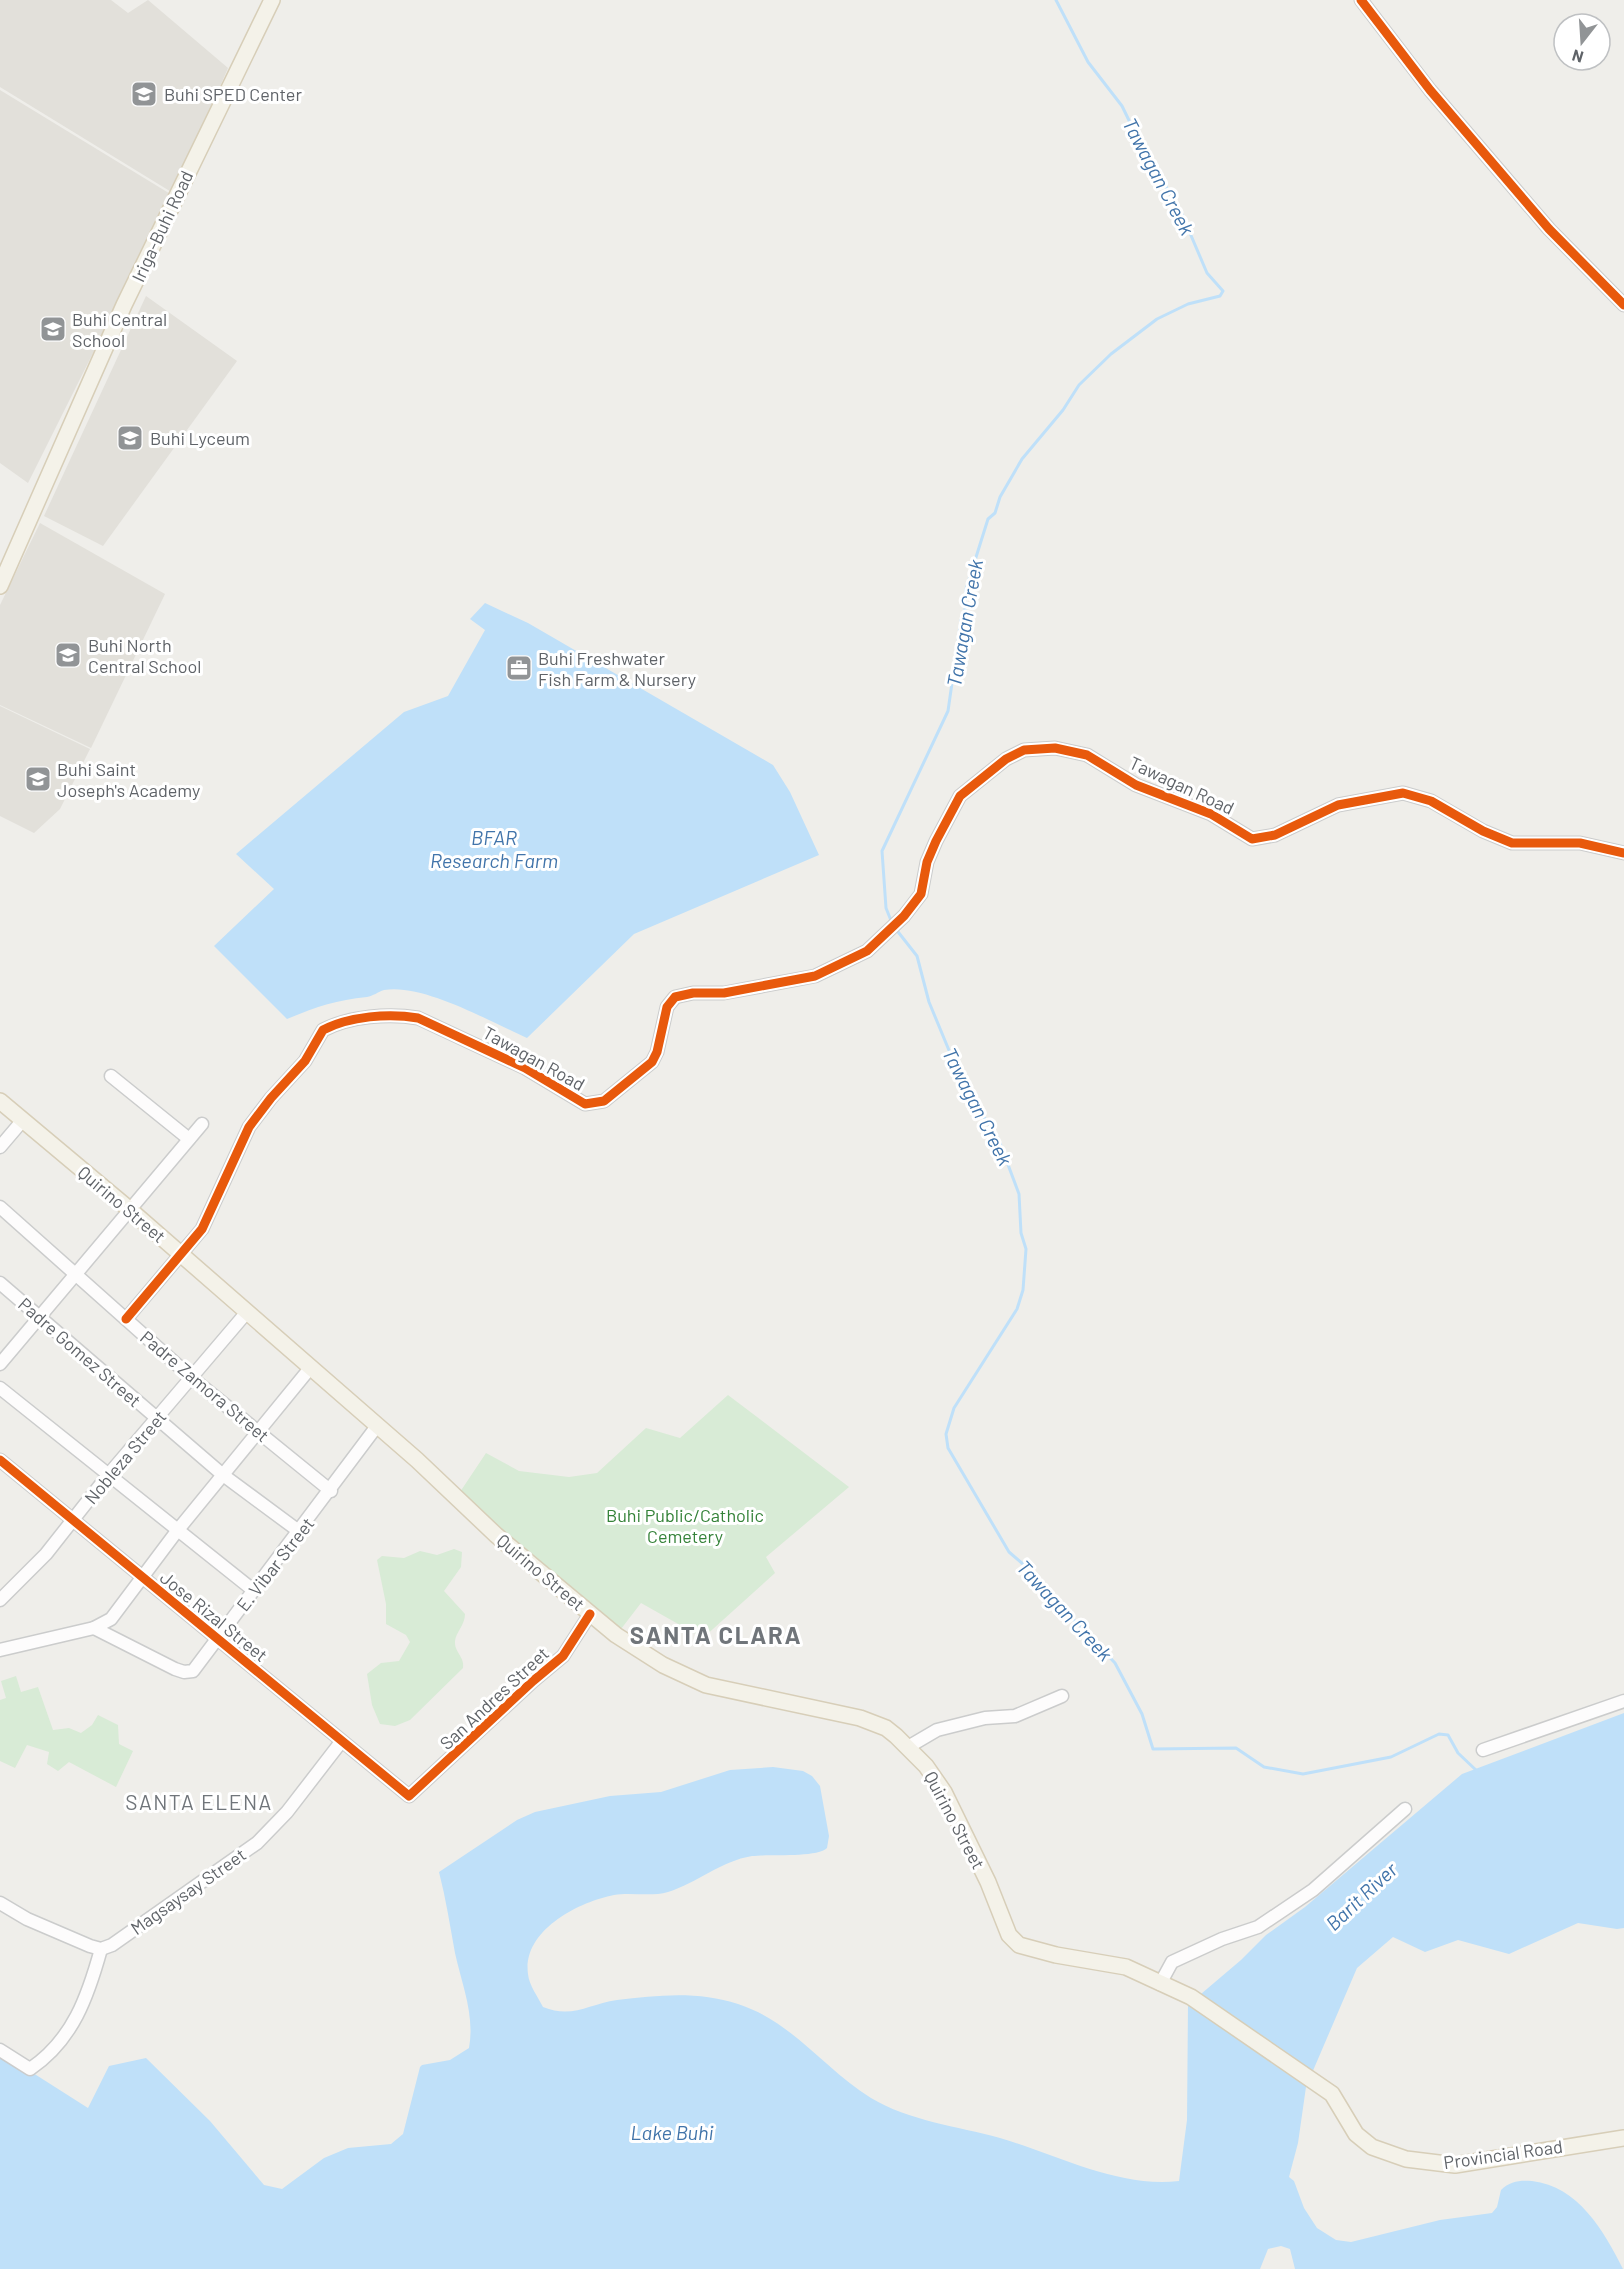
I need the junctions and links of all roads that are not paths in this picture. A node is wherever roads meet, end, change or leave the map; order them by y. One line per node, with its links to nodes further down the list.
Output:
1 (272, 0): 4 (main road, Iriga-Buhi Road)
2 (1361, 0): 3 (street)
3 (1624, 304)
4 (0, 586)
5 (1624, 853): 14 (street, Tawagan Road)
6 (111, 1076): 10 (street)
7 (0, 1101): 8 (main road, Quirino Street)
8 (23, 1120): 11 (street); 13 (main road, Quirino Street)
9 (202, 1124): 10 (street)
10 (189, 1139): 13 (street)
11 (0, 1147)
12 (0, 1207): 15 (street, Padre Zamora Street)
13 (129, 1209): 14 (main road, Quirino Street); 15 (street)
14 (182, 1255): 17 (main road, Quirino Street); 19 (street, Tawagan Road)
15 (74, 1274): 18 (street); 19 (street, Padre Zamora Street)
16 (0, 1283): 18 (street, Padre Gomez Street)
17 (247, 1312): 21 (main road, Quirino Street); 22 (street, Nobleza Street)
18 (40, 1316): 20 (street); 24 (street, Padre Gomez Street)
19 (126, 1319): 22 (street, Padre Zamora Street)
20 (0, 1364)
21 (311, 1366): 25 (main road, Quirino Street); 26 (street)
22 (192, 1378): 24 (street, Nobleza Street); 26 (street, Padre Zamora Street)
23 (0, 1388): 28 (street)
24 (156, 1419): 28 (street, Nobleza Street); 29 (street, Padre Gomez Street)
25 (378, 1426): 30 (street, E. Vibar Street); 37 (main road, Quirino Street)
26 (258, 1431): 29 (street); 30 (street, Padre Zamora Street)
27 (0, 1461): 31 (street, Jose Rizal Street)
28 (109, 1474): 31 (street, Nobleza Street); 32 (street)
29 (223, 1475): 32 (street); 33 (street, Padre Gomez Street)
30 (331, 1491): 33 (street, E. Vibar Street)
31 (74, 1519): 34 (street, Jose Rizal Street); 36 (street, Nobleza Street)
32 (177, 1531): 34 (street); 35 (street)
33 (300, 1533): 35 (street, E. Vibar Street)
34 (141, 1577): 38 (street); 39 (street, Jose Rizal Street)
35 (253, 1590): 39 (street, E. Vibar Street)
36 (0, 1600)
37 (590, 1614): 44 (main road, Quirino Street); 46 (street, San Andres Street)
38 (94, 1628): 39 (street, E. Vibar Street); 40 (street)
39 (218, 1638): 43 (street, Jose Rizal Street)
40 (0, 1650)
41 (1062, 1696): 44 (street)
42 (1624, 1701): 45 (street)
43 (341, 1742): 46 (street, Jose Rizal Street); 49 (street, Magsaysay Street)
44 (908, 1747): 50 (main road, Quirino Street)
45 (1484, 1750)
46 (409, 1796)
47 (1405, 1809): 50 (street)
48 (0, 1903): 49 (street)
49 (101, 1949): 52 (street)
50 (1160, 1984): 51 (main road, Quirino Street)
51 (1191, 1997): 53 (main road, Provincial Road)
52 (0, 2050)
53 (1624, 2138)

